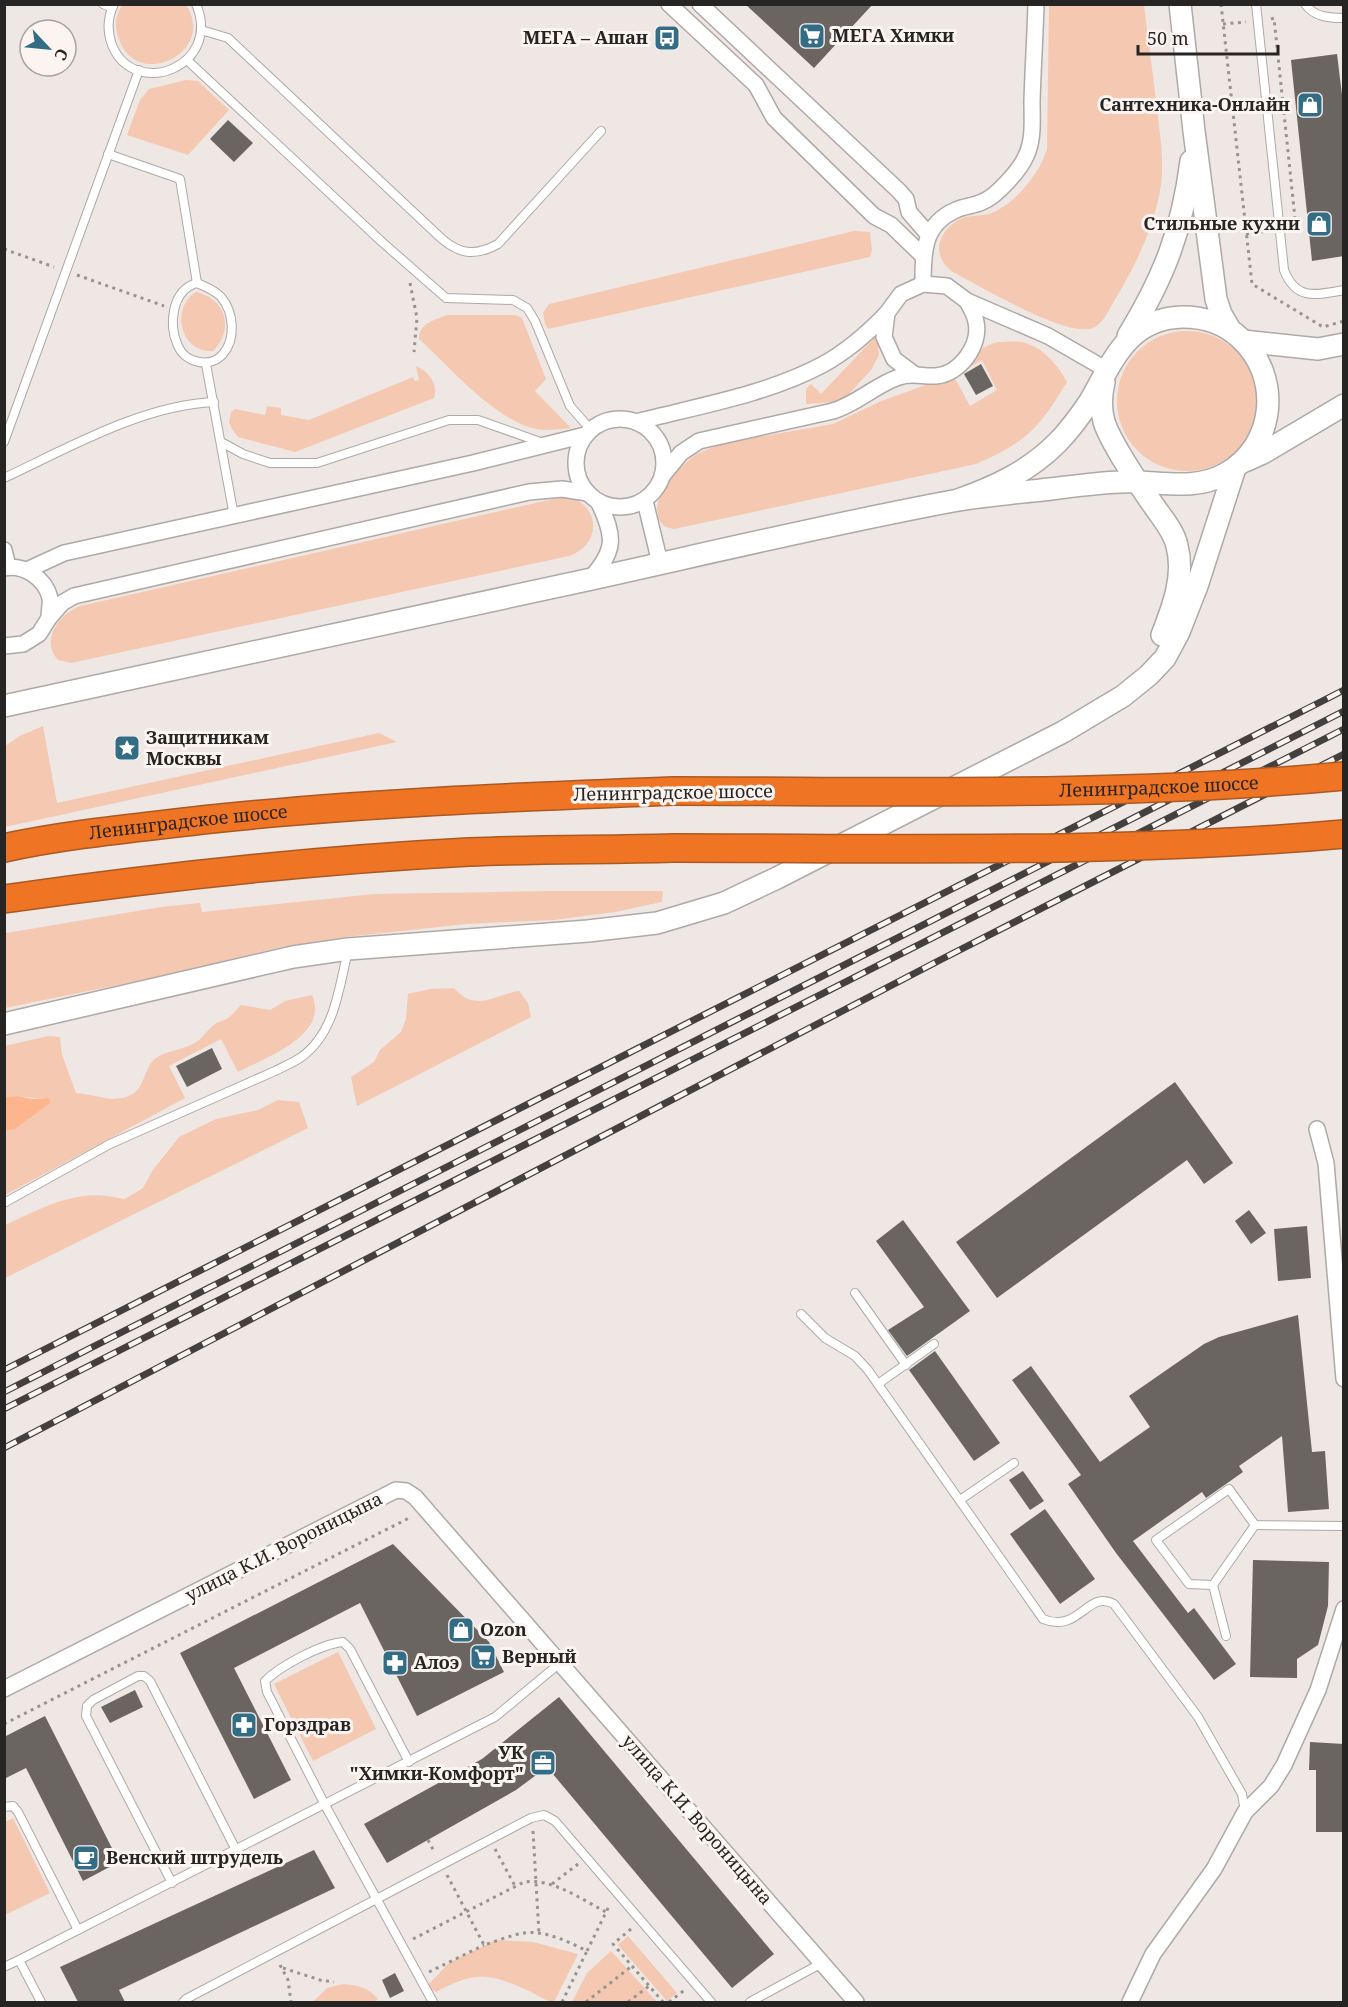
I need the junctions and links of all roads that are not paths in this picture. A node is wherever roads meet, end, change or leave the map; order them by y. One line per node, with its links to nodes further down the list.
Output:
1 (103, 4): 9 (lane)
2 (196, 4): 11 (lane)
3 (669, 4): 18 (street)
4 (700, 4): 17 (street)
5 (1036, 4): 17 (street)
6 (1180, 4): 15 (main road)
7 (1257, 4): 21 (lane)
8 (1305, 4): 10 (lane)
9 (113, 6): 13 (lane)
10 (1344, 18)
11 (201, 30): 12 (lane); 14 (lane)
12 (187, 60): 13 (lane); 33 (lane)
13 (139, 70): 16 (lane)
14 (601, 131)
15 (1194, 131): 24 (main road); 26 (main road)
16 (108, 154): 19 (lane); 34 (lane)
17 (928, 234): 18 (street)
18 (923, 256): 20 (street)
19 (197, 284): 27 (lane); 27 (lane)
20 (923, 284): 22 (street); 23 (street)
21 (1344, 290)
22 (967, 301): 28 (street); 29 (street)
23 (887, 313): 29 (street); 32 (street)
24 (1237, 336): 25 (main road); 26 (main road); 38 (main road)
25 (1344, 344)
26 (1122, 345): 28 (main road)
27 (206, 364): 30 (lane)
28 (1107, 370): 37 (main road); 44 (main road)
29 (914, 374): 39 (street)
30 (214, 402): 35 (lane); 40 (lane)
31 (1344, 405): 38 (main road)
32 (636, 422): 33 (street); 39 (street)
33 (588, 433): 36 (street); 43 (street)
34 (4, 442)
35 (221, 442): 36 (lane); 46 (lane)
36 (547, 444): 46 (street)
37 (1122, 456): 41 (main road); 42 (main road)
38 (1238, 465): 42 (main road); 54 (main road)
39 (663, 475): 45 (street)
40 (4, 478)
41 (1136, 482): 42 (main road); 44 (main road); 54 (main road)
42 (1164, 482)
43 (593, 498): 45 (street); 51 (street); 52 (street)
44 (958, 500): 48 (main road)
45 (645, 501): 48 (street)
46 (234, 516): 50 (street)
47 (4, 550): 49 (street)
48 (660, 563): 51 (main road)
49 (6, 567): 50 (street)
50 (27, 570): 52 (street)
51 (590, 579): 55 (main road)
52 (49, 618): 53 (street)
53 (4, 645)
54 (1123, 696): 60 (main road)
55 (4, 706)
56 (1344, 776): 58 (highway, Ленинградское шоссе, bridge)
57 (1344, 834): 59 (highway, bridge)
58 (6, 848)
59 (4, 899)
60 (348, 949): 61 (main road); 63 (lane)
61 (4, 1024)
62 (1317, 1129): 68 (street)
63 (4, 1203)
64 (855, 1293): 67 (lane)
65 (801, 1314): 69 (lane)
66 (934, 1344): 67 (lane)
67 (906, 1365): 69 (lane)
68 (1344, 1379)
69 (878, 1384): 71 (lane)
70 (1014, 1463): 71 (lane)
71 (960, 1500): 82 (lane)
72 (1255, 1525): 73 (lane); 74 (lane); 74 (lane)
73 (1344, 1526)
74 (1213, 1585): 76 (lane)
75 (1344, 1609): 82 (street)
76 (1226, 1636)
77 (560, 1662): 78 (street, улица К.И. Вороницына); 79 (lane); 88 (street, улица К.И. Вороницына)
78 (4, 1689)
79 (409, 1762): 80 (lane); 80 (lane)
80 (325, 1805): 83 (lane); 85 (lane)
81 (4, 1807): 86 (lane)
82 (1245, 1812): 96 (street)
83 (236, 1850): 84 (lane); 84 (lane)
84 (171, 1882): 86 (lane)
85 (377, 1899): 91 (lane); 92 (lane); 93 (lane)
86 (78, 1930): 87 (lane)
87 (20, 1960): 89 (lane); 90 (lane)
88 (822, 1963): 94 (lane); 95 (street, улица К.И. Вороницына)
89 (4, 1967)
90 (41, 2002)
91 (183, 2002)
92 (433, 2002)
93 (711, 2002)
94 (750, 2002)
95 (856, 2002)
96 (1130, 2002)

